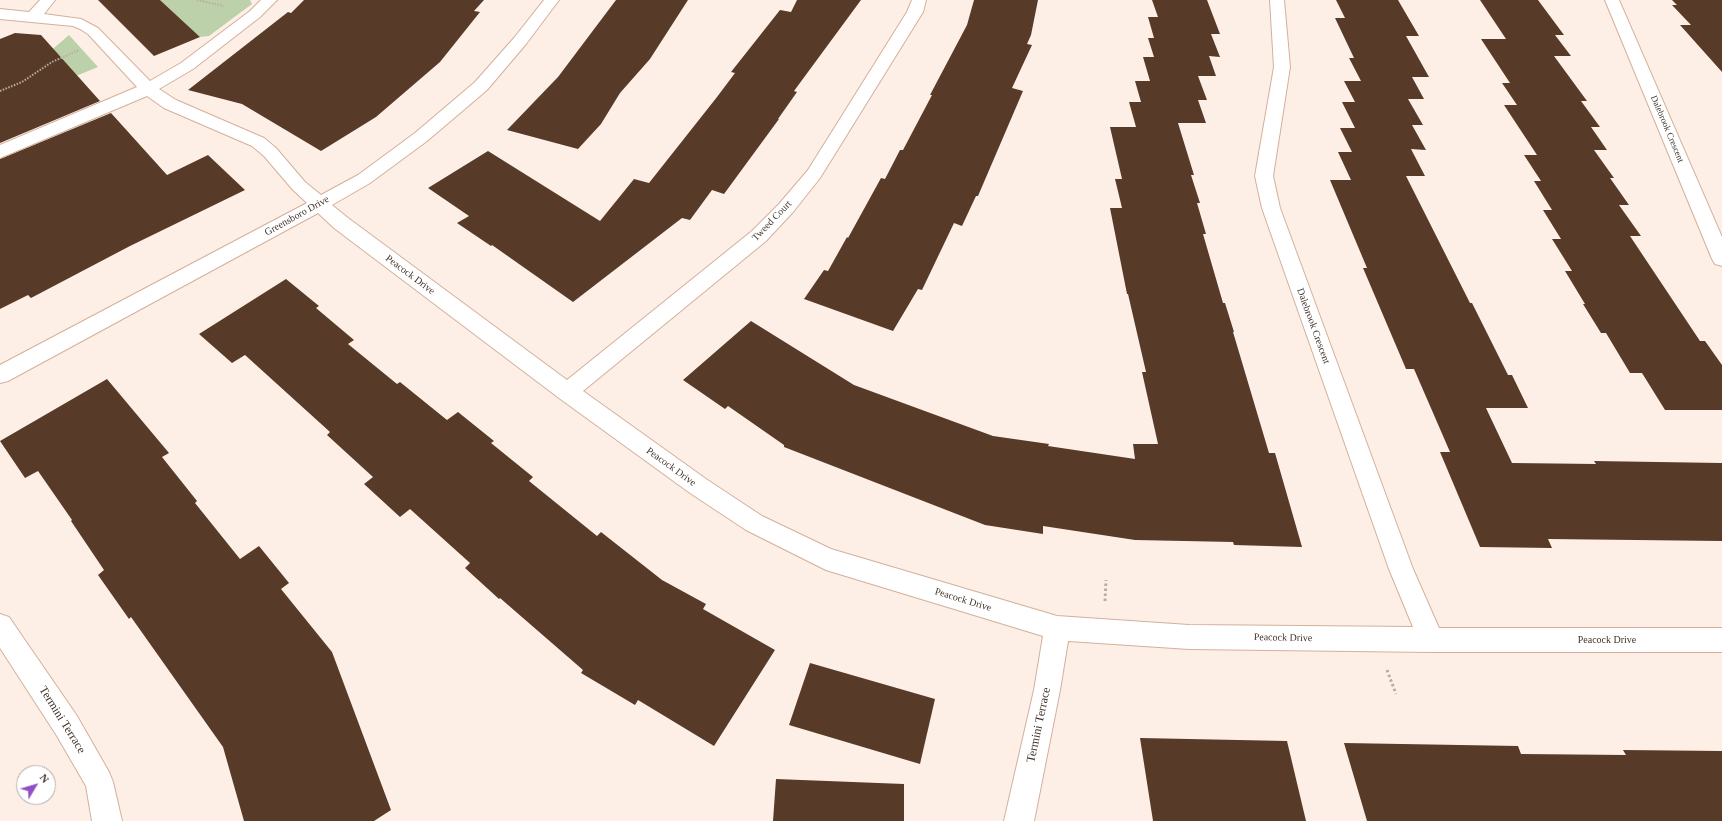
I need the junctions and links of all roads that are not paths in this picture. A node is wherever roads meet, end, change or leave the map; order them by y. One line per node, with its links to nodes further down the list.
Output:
1 (48, 0): 8 (street)
2 (270, 0): 9 (street)
3 (552, 0): 11 (street, Greensboro Drive)
4 (919, 0): 14 (street, Tweed Court)
5 (1277, 0): 17 (street, Dalebrook Crescent)
6 (1612, 0): 12 (street, Dalebrook Crescent)
7 (0, 14): 8 (street, Peacock Drive)
8 (34, 17): 9 (street, Peacock Drive)
9 (148, 89): 10 (street); 11 (street, Peacock Drive)
10 (0, 152)
11 (319, 204): 13 (street, Greensboro Drive); 14 (street, Peacock Drive)
12 (1722, 258)
13 (0, 375)
14 (567, 392): 16 (street, Peacock Drive)
15 (0, 626): 19 (street, Termini Terrace)
16 (1057, 628): 17 (street, Peacock Drive); 20 (street, Termini Terrace)
17 (1431, 640): 18 (street, Peacock Drive)
18 (1722, 640)
19 (107, 821)
20 (1019, 821)

